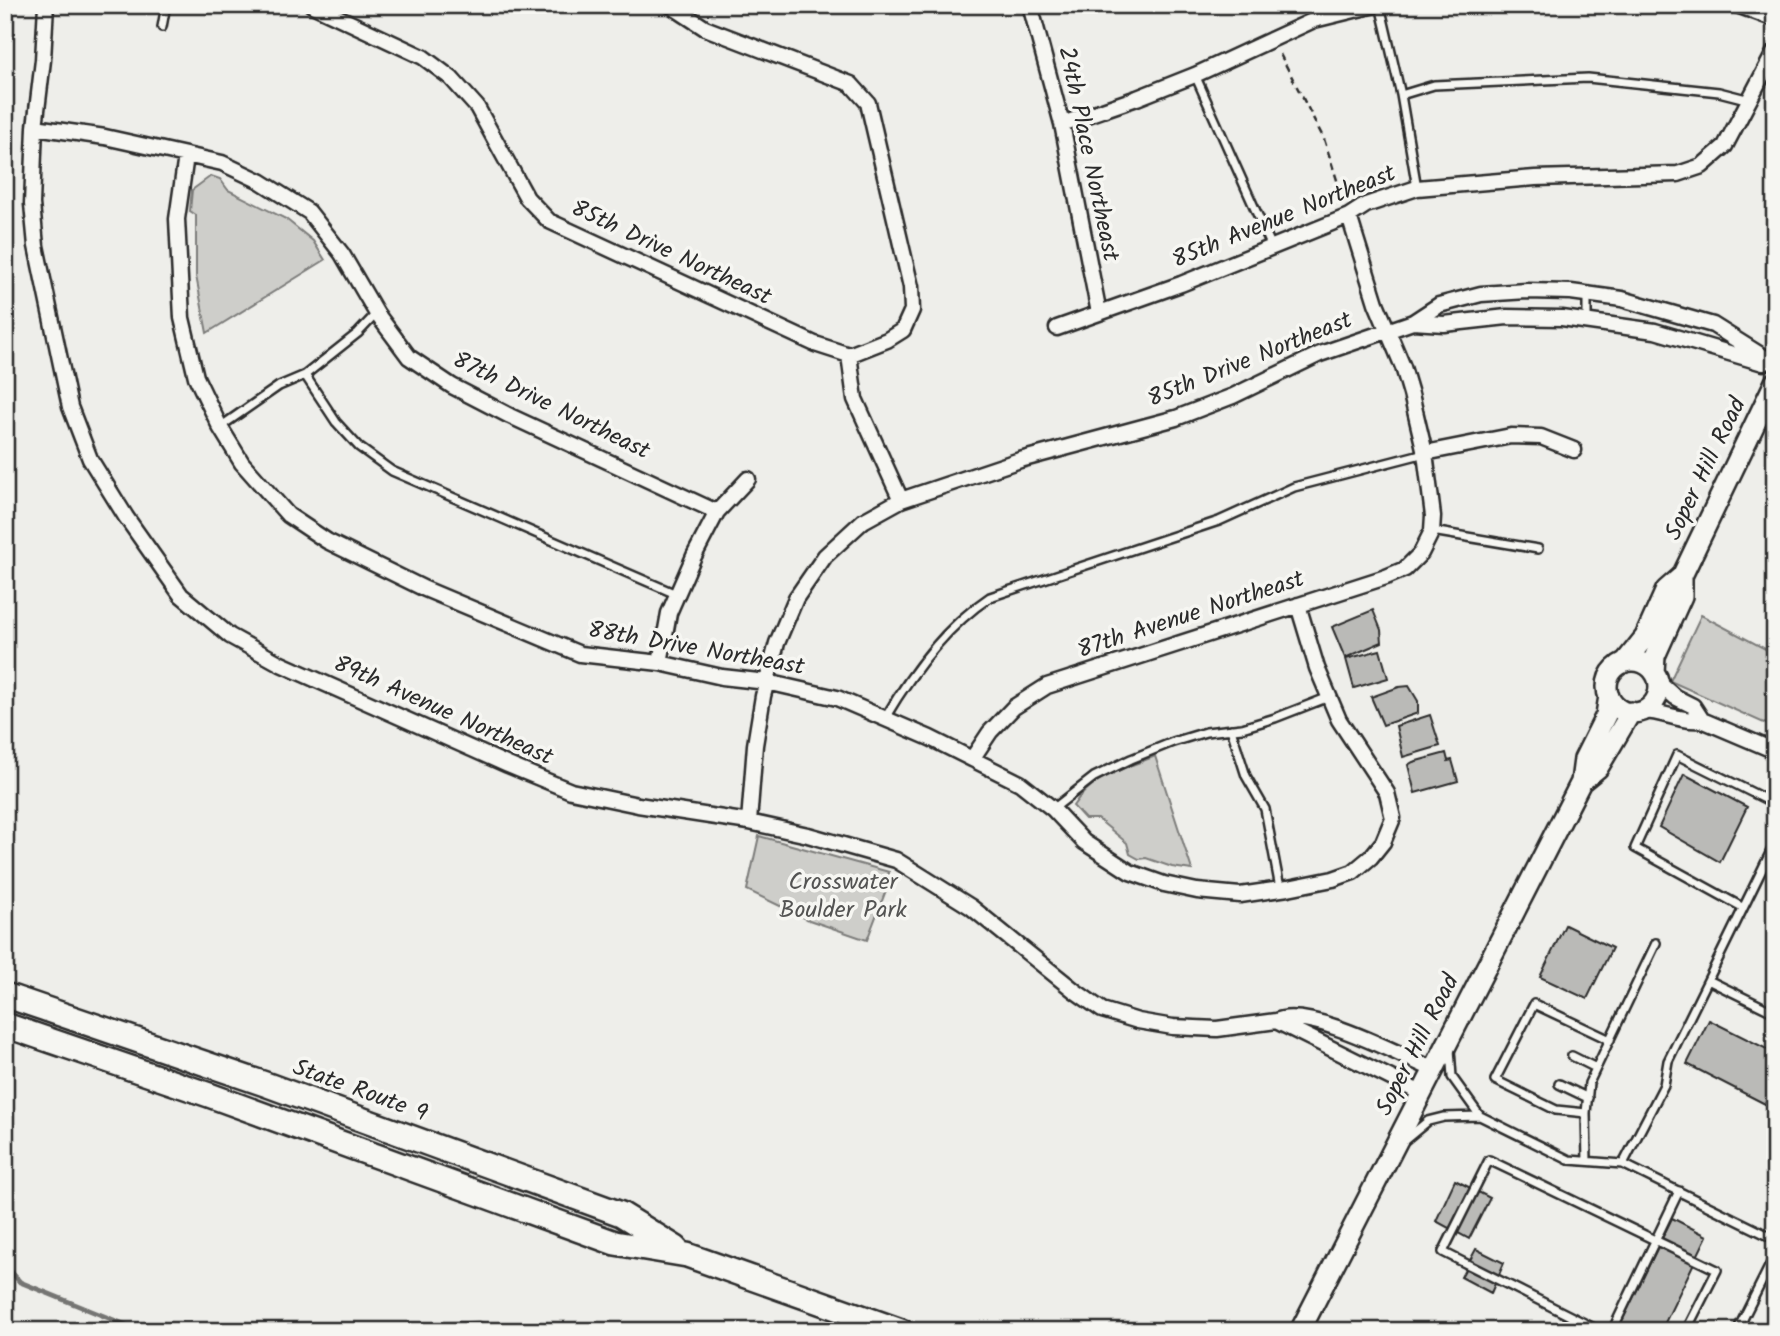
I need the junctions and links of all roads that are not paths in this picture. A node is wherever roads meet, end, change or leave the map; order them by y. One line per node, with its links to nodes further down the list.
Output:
1 (46, 5): 17 (street, 89th Avenue Northeast)
2 (166, 5): 11 (lane)
3 (312, 5): 29 (street, 85th Drive Northeast)
4 (670, 5): 29 (street)
5 (1030, 5): 16 (street, 24th Place Northeast)
6 (1307, 5): 10 (street)
7 (1378, 5): 10 (street); 14 (lane)
8 (1737, 5): 9 (street)
9 (1775, 19)
10 (1314, 20): 13 (street)
11 (162, 27)
12 (1775, 51): 15 (street)
13 (1195, 75): 16 (street); 21 (lane)
14 (1401, 95): 15 (lane); 19 (lane)
15 (1750, 100): 19 (street, 85th Avenue Northeast)
16 (1062, 124): 23 (street, 24th Place Northeast)
17 (35, 127): 18 (street, 87th Drive Northeast); 59 (street, 89th Avenue Northeast)
18 (186, 156): 24 (street, 87th Drive Northeast); 33 (street, 88th Drive Northeast)
19 (1418, 188): 20 (street, 85th Avenue Northeast)
20 (1349, 216): 21 (street, 85th Avenue Northeast); 28 (street)
21 (1272, 247): 23 (street, 85th Avenue Northeast)
22 (1587, 294): 25 (lane); 26 (street, 85th Drive Northeast); 30 (street, 85th Drive Northeast)
23 (1099, 313): 27 (street, 85th Avenue Northeast)
24 (377, 314): 31 (lane); 38 (street, 87th Drive Northeast)
25 (1587, 321): 26 (street, 85th Drive Northeast); 30 (street, 85th Drive Northeast)
26 (1413, 322): 28 (street, 85th Drive Northeast)
27 (1057, 328)
28 (1388, 331): 35 (street); 37 (street, 85th Drive Northeast)
29 (849, 355): 37 (street)
30 (1775, 365)
31 (305, 375): 33 (lane); 42 (lane)
32 (1775, 382): 41 (street, Soper Hill Road)
33 (220, 427): 45 (street, 88th Drive Northeast)
34 (1574, 450): 35 (street)
35 (1425, 453): 39 (street); 51 (lane)
36 (748, 479): 38 (street)
37 (901, 500): 47 (street, 85th Drive Northeast)
38 (717, 512): 42 (street)
39 (1432, 531): 40 (lane); 43 (street, 87th Avenue Northeast)
40 (1538, 549)
41 (1682, 576): 44 (street); 46 (street)
42 (676, 594): 45 (street)
43 (1298, 605): 49 (street); 55 (street, 87th Avenue Northeast)
44 (1625, 662): 46 (street); 48 (street)
45 (660, 663): 47 (street, 88th Drive Northeast)
46 (1656, 677): 50 (street); 52 (street)
47 (767, 682): 51 (street, 88th Drive Northeast); 59 (street, 85th Drive Northeast)
48 (1609, 696): 50 (street); 56 (street)
49 (1329, 697): 53 (lane); 61 (street, 88th Drive Northeast)
50 (1637, 711): 52 (street); 56 (street)
51 (885, 718): 55 (street, 88th Drive Northeast)
52 (1702, 720): 54 (street)
53 (1231, 729): 58 (lane); 61 (lane)
54 (1775, 751)
55 (972, 759): 58 (street, 88th Drive Northeast)
56 (1581, 782): 71 (street, Soper Hill Road)
57 (1775, 804): 62 (lane)
58 (1052, 809): 61 (street, 88th Drive Northeast)
59 (750, 822): 67 (street, 89th Avenue Northeast)
60 (1775, 843): 62 (lane)
61 (1280, 889)
62 (1742, 906): 64 (lane)
63 (1656, 943): 72 (lane)
64 (1709, 980): 66 (lane); 85 (lane)
65 (5, 995): 89 (main road, State Route 9)
66 (1775, 1013)
67 (1276, 1021): 77 (street, 89th Avenue Northeast); 79 (street)
68 (5, 1025): 89 (main road, State Route 9)
69 (1520, 1031): 70 (lane); 72 (lane); 74 (lane)
70 (1530, 1036)
71 (1449, 1038): 77 (street, Soper Hill Road); 82 (lane)
72 (1610, 1040): 76 (lane)
73 (1572, 1056): 76 (lane)
74 (1506, 1058): 75 (lane); 81 (lane)
75 (1517, 1063)
76 (1596, 1068): 80 (lane)
77 (1433, 1069): 79 (street, Soper Hill Road)
78 (1559, 1084): 80 (lane)
79 (1421, 1093): 83 (street, Soper Hill Road)
80 (1588, 1098): 81 (lane)
81 (1586, 1113): 84 (lane)
82 (1480, 1116): 83 (lane); 84 (lane)
83 (1392, 1150): 92 (street, Soper Hill Road)
84 (1587, 1161): 85 (lane)
85 (1623, 1164): 86 (lane)
86 (1679, 1191): 87 (lane); 88 (lane)
87 (1775, 1239)
88 (1656, 1240): 93 (lane); 94 (lane); 95 (lane)
89 (687, 1255): 91 (main road, State Route 9)
90 (1775, 1255): 96 (lane)
91 (901, 1331)
92 (1300, 1331)
93 (1600, 1331)
94 (1612, 1331)
95 (1686, 1331)
96 (1737, 1331)

